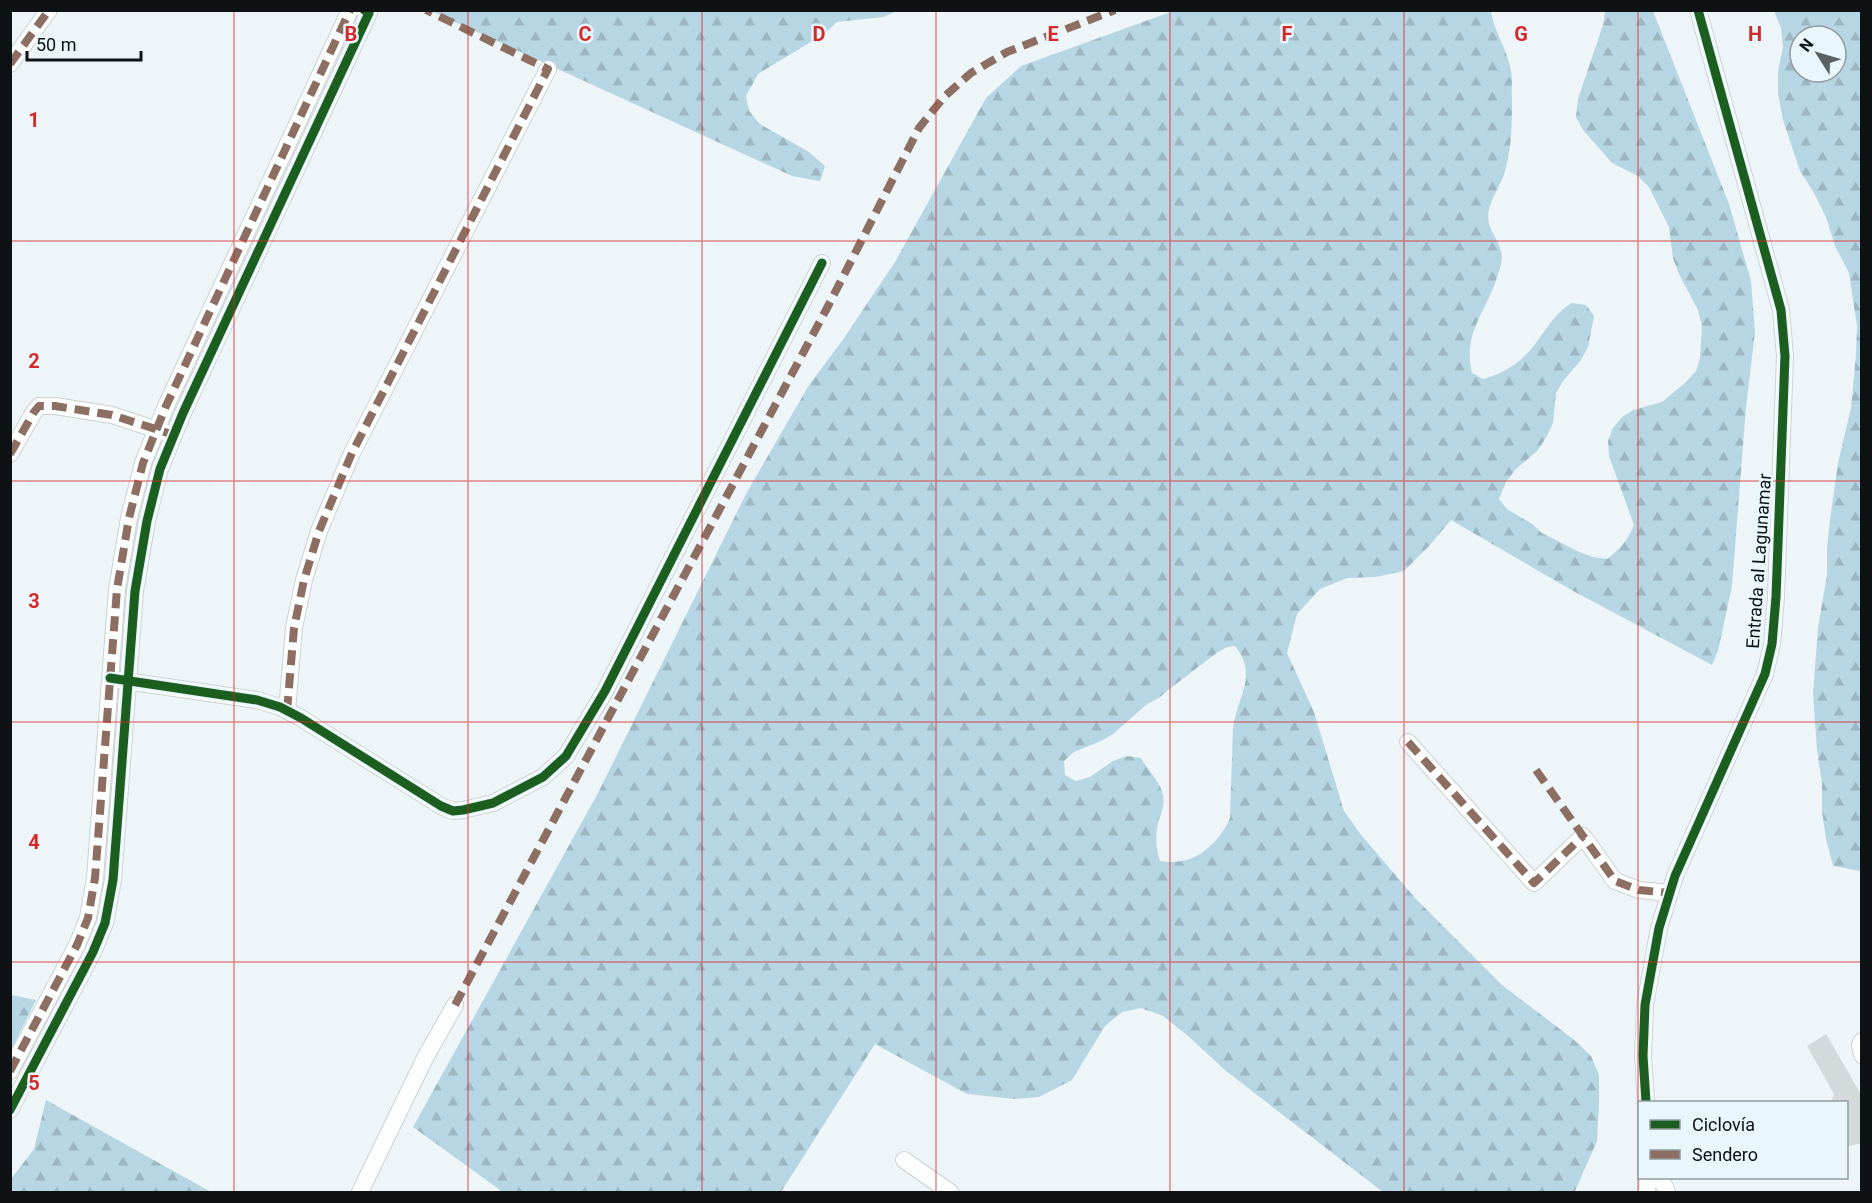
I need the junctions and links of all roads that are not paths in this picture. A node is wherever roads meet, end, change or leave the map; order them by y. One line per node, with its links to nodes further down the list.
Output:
1 (49, 10): 5 (street)
2 (350, 10): 8 (street)
3 (1698, 10): 15 (street, Entrada al Lagunamar)
4 (367, 12): 9 (street)
5 (10, 64)
6 (549, 69): 13 (street)
7 (822, 263): 13 (street)
8 (157, 429): 9 (street); 10 (street); 11 (street)
9 (174, 435): 12 (street)
10 (10, 454)
11 (110, 678): 12 (street); 19 (street)
12 (128, 681): 13 (street); 21 (street)
13 (287, 711)
14 (1408, 742): 15 (street)
15 (1670, 893): 20 (street, Entrada al Lagunamar)
16 (455, 1005): 23 (street)
17 (1862, 1041): 18 (street)
18 (1862, 1055)
19 (10, 1071)
20 (1646, 1101)
21 (10, 1110)
22 (904, 1160): 24 (street)
23 (360, 1192)
24 (950, 1192)

